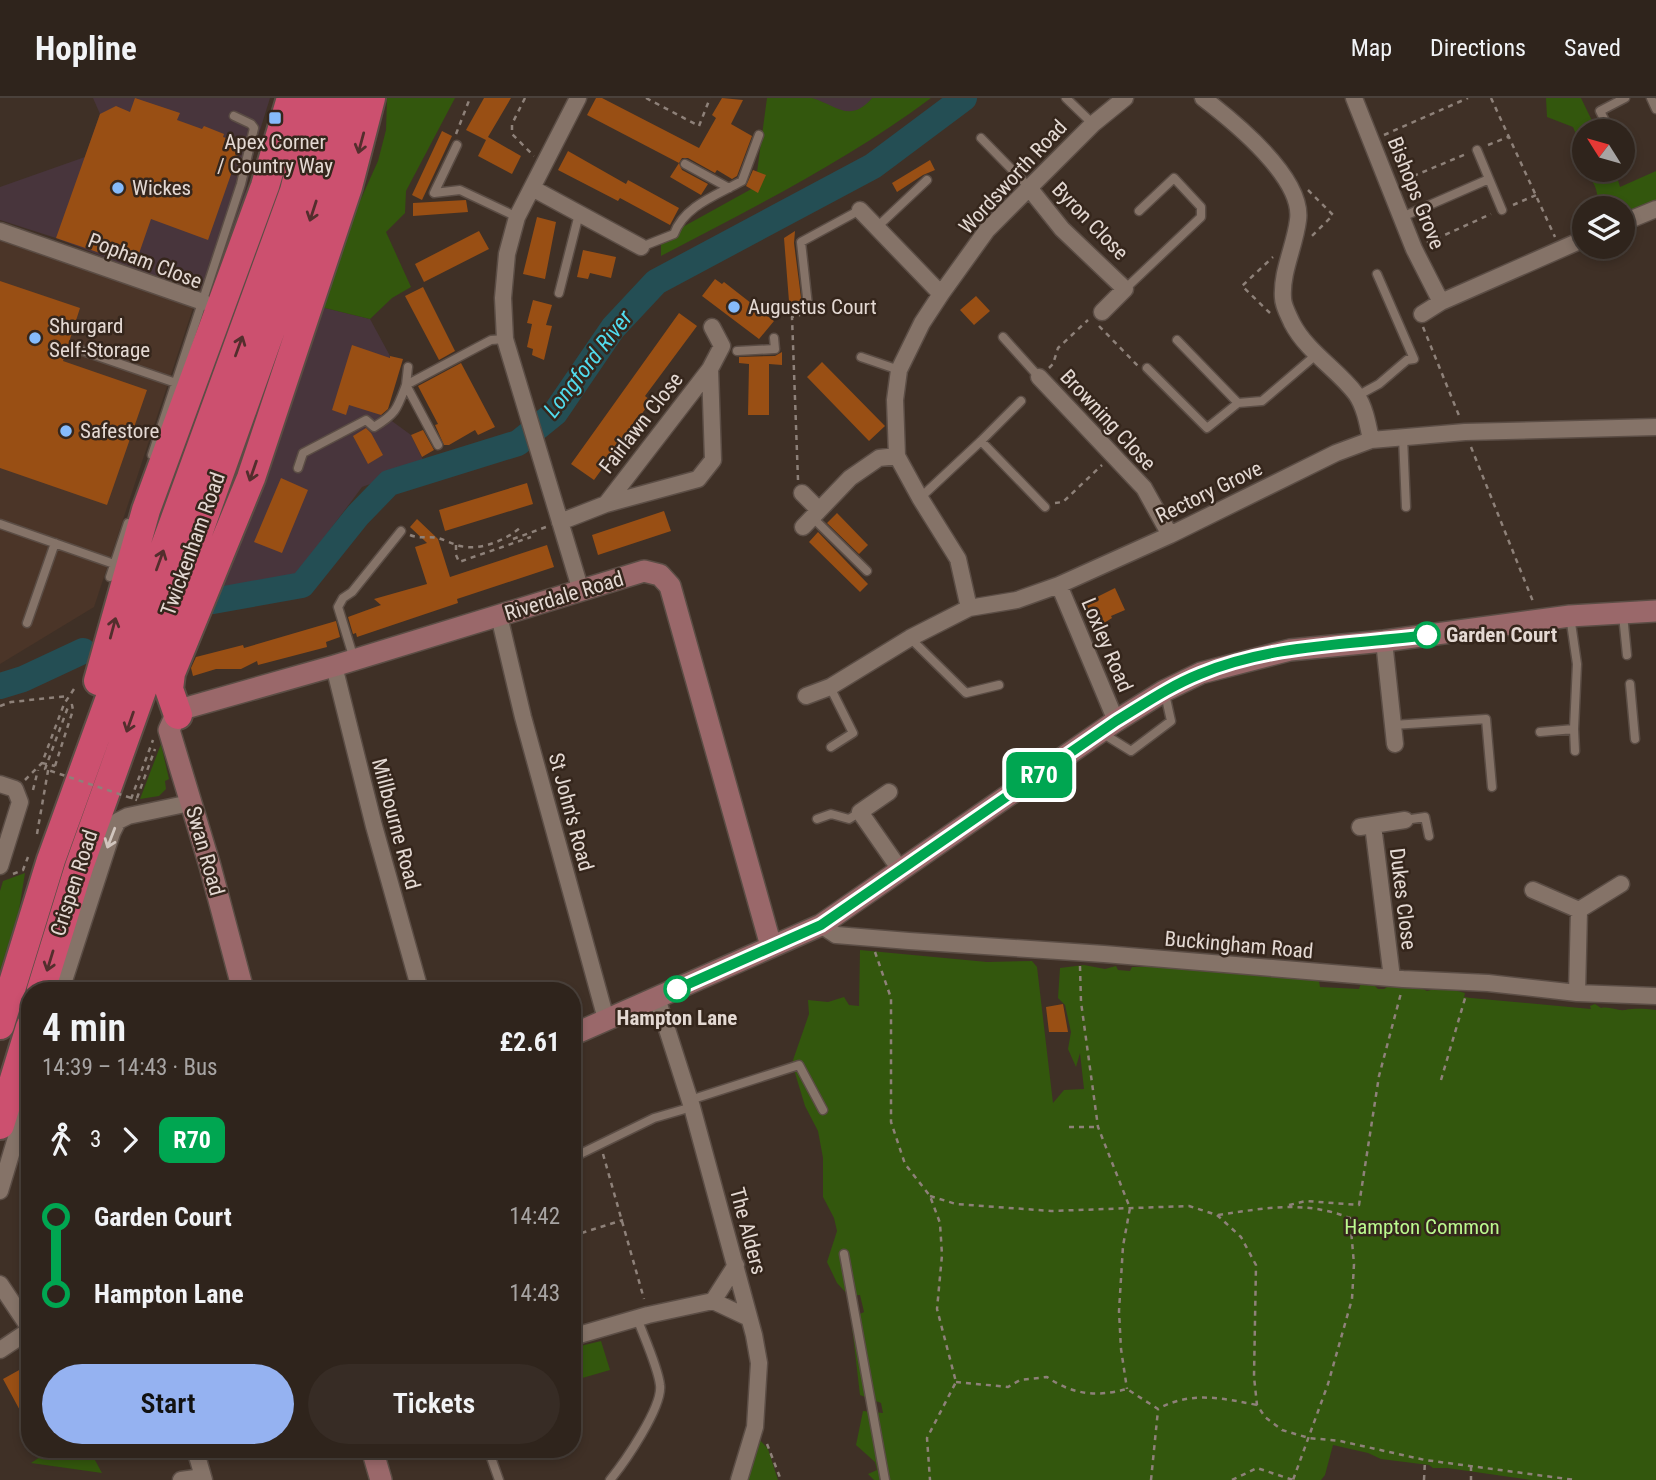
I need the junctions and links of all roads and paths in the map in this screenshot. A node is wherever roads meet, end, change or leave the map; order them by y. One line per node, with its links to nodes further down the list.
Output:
1 (291, 98): 152 (highway, one-way to 1)
2 (317, 98): 53 (highway)
3 (343, 98): 53 (highway, Twickenham Road, one-way to 53)
4 (371, 98): 53 (highway, one-way to 53)
5 (470, 98): 27 (path)
6 (526, 98): 29 (path)
7 (578, 98): 29 (street)
8 (647, 98): 9 (path)
9 (710, 98)
10 (1066, 98): 22 (lane)
11 (1125, 98): 22 (street, Wordsworth Road)
12 (1203, 98): 18 (street)
13 (1354, 98): 26 (street, Bishops Grove)
14 (1468, 98): 26 (path)
15 (1491, 98): 24 (path)
16 (1625, 98): 21 (lane)
17 (1651, 98): 19 (lane)
18 (1224, 104): 69 (street)
19 (1656, 108)
20 (234, 116): 57 (lane)
21 (1603, 119)
22 (1093, 124): 36 (street, Wordsworth Road)
23 (760, 135): 35 (lane)
24 (1508, 137): 28 (path); 37 (path)
25 (981, 138): 36 (lane)
26 (1372, 140): 33 (street, Bishops Grove)
27 (457, 145): 43 (lane)
28 (1477, 150): 31 (lane); 33 (path)
29 (545, 163): 34 (street)
30 (685, 164): 35 (lane)
31 (1489, 179): 40 (lane); 44 (lane)
32 (927, 180): 46 (lane)
33 (1389, 186): 44 (street, Bishops Grove)
34 (531, 188): 42 (street); 43 (street)
35 (729, 188): 49 (lane)
36 (1030, 189): 54 (street, Byron Close); 56 (street, Wordsworth Road)
37 (1536, 195): 40 (path); 51 (path)
38 (1656, 209): 45 (street)
39 (860, 210): 46 (street); 59 (lane)
40 (1502, 210): 50 (path)
41 (1139, 211): 54 (lane)
42 (579, 214): 49 (street); 55 (lane)
43 (517, 217): 65 (street)
44 (1402, 217): 50 (street, Bishops Grove)
45 (1635, 218)
46 (876, 228): 56 (street)
47 (0, 231): 57 (street, Popham Close)
48 (1572, 244): 51 (street)
49 (641, 247)
50 (1414, 248): 58 (street, Bishops Grove)
51 (1560, 249): 58 (street)
52 (1377, 274): 78 (lane)
53 (288, 286): 132 (highway, one-way to 132); 152 (highway, Twickenham Road, one-way to 53); 163 (highway, Twickenham Road, one-way to 163)
54 (1125, 289): 60 (street, Byron Close)
55 (559, 293)
56 (941, 294): 74 (street, Wordsworth Road)
57 (203, 302): 76 (lane, Popham Close)
58 (1441, 302): 61 (street)
59 (808, 306): 91 (path)
60 (1100, 311): 72 (path); 75 (path, Browning Close)
61 (1422, 314): 82 (path)
62 (712, 327): 67 (street)
63 (1003, 337): 75 (lane)
64 (774, 338): 67 (lane)
65 (505, 339): 77 (lane); 98 (street)
66 (1177, 340): 80 (lane)
67 (730, 348): 73 (street, Fairlawn Close)
68 (77, 349): 76 (lane)
69 (1317, 354): 78 (street); 80 (lane)
70 (861, 357): 74 (lane)
71 (408, 368): 77 (lane)
72 (1147, 368): 80 (lane)
73 (710, 369): 93 (street, Fairlawn Close); 93 (street, Fairlawn Close)
74 (898, 370): 88 (street, Wordsworth Road)
75 (1040, 377): 87 (street, Browning Close)
76 (176, 383): 89 (lane, Popham Close)
77 (406, 385): 86 (lane); 90 (lane)
78 (1357, 396): 84 (street)
79 (1020, 401): 85 (lane)
80 (1238, 403)
81 (1656, 427): 82 (street, Rectory Grove)
82 (1465, 432): 83 (street, Rectory Grove); 117 (path)
83 (1403, 438): 84 (street, Rectory Grove); 95 (lane)
84 (1371, 440): 102 (street, Rectory Grove)
85 (981, 442): 92 (lane); 94 (lane)
86 (438, 446)
87 (1112, 455): 94 (path); 102 (street, Browning Close)
88 (897, 456): 92 (street, Wordsworth Road); 97 (street)
89 (150, 461)
90 (298, 468)
91 (803, 493): 97 (street)
92 (920, 498): 112 (street, Wordsworth Road)
93 (606, 504): 98 (street, Fairlawn Close)
94 (1045, 507)
95 (1406, 507)
96 (132, 512): 107 (lane)
97 (811, 518): 108 (lane)
98 (560, 522): 104 (path); 111 (street)
99 (0, 524): 105 (lane)
100 (522, 526): 104 (path)
101 (401, 531): 106 (path); 122 (lane)
102 (1170, 535): 110 (street, Rectory Grove)
103 (531, 537): 104 (path)
104 (512, 540): 106 (path); 106 (path)
105 (55, 543): 107 (lane); 118 (lane)
106 (456, 545)
107 (114, 564): 109 (lane)
108 (867, 570)
109 (110, 577)
110 (1059, 585): 112 (street, Rectory Grove); 134 (street, Loxley Road)
111 (581, 591): 115 (street, Riverdale Road); 160 (street, Riverdale Road)
112 (969, 608): 119 (street, Rectory Grove)
113 (1656, 611): 114 (street)
114 (1623, 612): 116 (street); 121 (lane)
115 (499, 616): 122 (street, Riverdale Road); 171 (street, St John's Road)
116 (1570, 616): 117 (street); 135 (lane)
117 (1540, 620): 120 (street)
118 (27, 623)
119 (910, 638): 126 (lane); 127 (street, Rectory Grove)
120 (1384, 641): 128 (street); 133 (street)
121 (1627, 655)
122 (354, 659): 123 (street, Riverdale Road)
123 (334, 667): 132 (street, Riverdale Road); 166 (street, Millbourne Road)
124 (1630, 684): 137 (lane)
125 (77, 685): 129 (path)
126 (999, 685)
127 (830, 687): 130 (street, Rectory Grove); 139 (lane)
128 (1164, 691): 134 (street); 134 (lane)
129 (70, 696): 131 (path); 141 (path)
130 (806, 696)
131 (0, 706)
132 (178, 715): 147 (street, Swan Road)
133 (1393, 725): 138 (street); 144 (lane)
134 (1108, 727): 154 (street)
135 (1574, 729): 136 (lane); 140 (lane)
136 (1540, 732)
137 (1635, 739)
138 (1395, 744)
139 (831, 747)
140 (1575, 751)
141 (42, 763): 142 (path); 143 (path)
142 (49, 765): 146 (path, bridge); 152 (path)
143 (7, 787): 153 (street)
144 (1492, 787)
145 (889, 792): 148 (street)
146 (133, 794)
147 (190, 803): 164 (street, Crispen Road, one-way to 164); 165 (street, Swan Road)
148 (860, 812): 149 (lane); 154 (street)
149 (817, 819)
150 (1405, 820): 151 (lane); 162 (street, Dukes Close)
151 (1429, 836)
152 (39, 849): 153 (path); 172 (highway, Twickenham Road)
153 (3, 867)
154 (901, 872): 158 (street)
155 (1621, 884): 157 (street)
156 (1533, 890): 157 (street)
157 (1579, 910): 168 (street)
158 (821, 925): 159 (street, Buckingham Road); 160 (street)
159 (869, 937): 161 (street, Buckingham Road); 185 (path)
160 (771, 946): 170 (street)
161 (1079, 953): 162 (street, Buckingham Road); 181 (path)
162 (1397, 979): 167 (street, Buckingham Road); 186 (path)
163 (43, 982)
164 (64, 982)
165 (241, 982)
166 (418, 982)
167 (1468, 982): 168 (street, Buckingham Road); 175 (path)
168 (1577, 993): 169 (street, Buckingham Road)
169 (1656, 996)
170 (657, 998): 171 (street); 176 (street, The Alders)
171 (606, 1019): 173 (street)
172 (0, 1025)
173 (581, 1031)
174 (21, 1056): 179 (highway)
175 (1441, 1080)
176 (691, 1103): 177 (lane); 182 (lane); 192 (street, The Alders)
177 (823, 1110)
178 (21, 1121): 184 (street)
179 (0, 1125)
180 (1069, 1127): 181 (path)
181 (1098, 1127): 187 (path)
182 (601, 1144): 183 (lane); 189 (path)
183 (581, 1154)
184 (0, 1191)
185 (930, 1196): 187 (path); 201 (path)
186 (1285, 1206): 188 (path); 206 (path)
187 (1130, 1208): 188 (path); 202 (path)
188 (1217, 1215): 203 (path)
189 (623, 1220): 190 (path); 196 (path)
190 (581, 1233)
191 (844, 1254): 219 (lane)
192 (736, 1265): 194 (street); 197 (street, The Alders)
193 (0, 1284): 195 (street)
194 (713, 1301): 196 (street); 197 (street)
195 (21, 1316)
196 (643, 1317): 198 (street); 216 (lane)
197 (749, 1318): 205 (street, The Alders)
198 (581, 1334)
199 (21, 1336): 200 (street)
200 (0, 1350)
201 (956, 1382): 202 (path); 220 (path)
202 (1127, 1389): 204 (path)
203 (1257, 1405): 204 (path); 206 (path)
204 (1158, 1409): 221 (path)
205 (755, 1427): 217 (street, The Alders); 218 (path)
206 (1309, 1437): 210 (path); 223 (path)
207 (198, 1458): 212 (street)
208 (375, 1458): 214 (street)
209 (491, 1458): 215 (lane)
210 (1425, 1460): 211 (path); 224 (path)
211 (1471, 1464): 225 (path); 226 (path)
212 (204, 1478): 213 (street)
213 (181, 1480)
214 (381, 1480)
215 (499, 1480)
216 (610, 1480)
217 (739, 1480)
218 (781, 1480)
219 (885, 1480)
220 (930, 1480)
221 (1151, 1480)
222 (1232, 1480): 223 (path)
223 (1293, 1480)
224 (1424, 1480)
225 (1471, 1480)
226 (1575, 1480)

